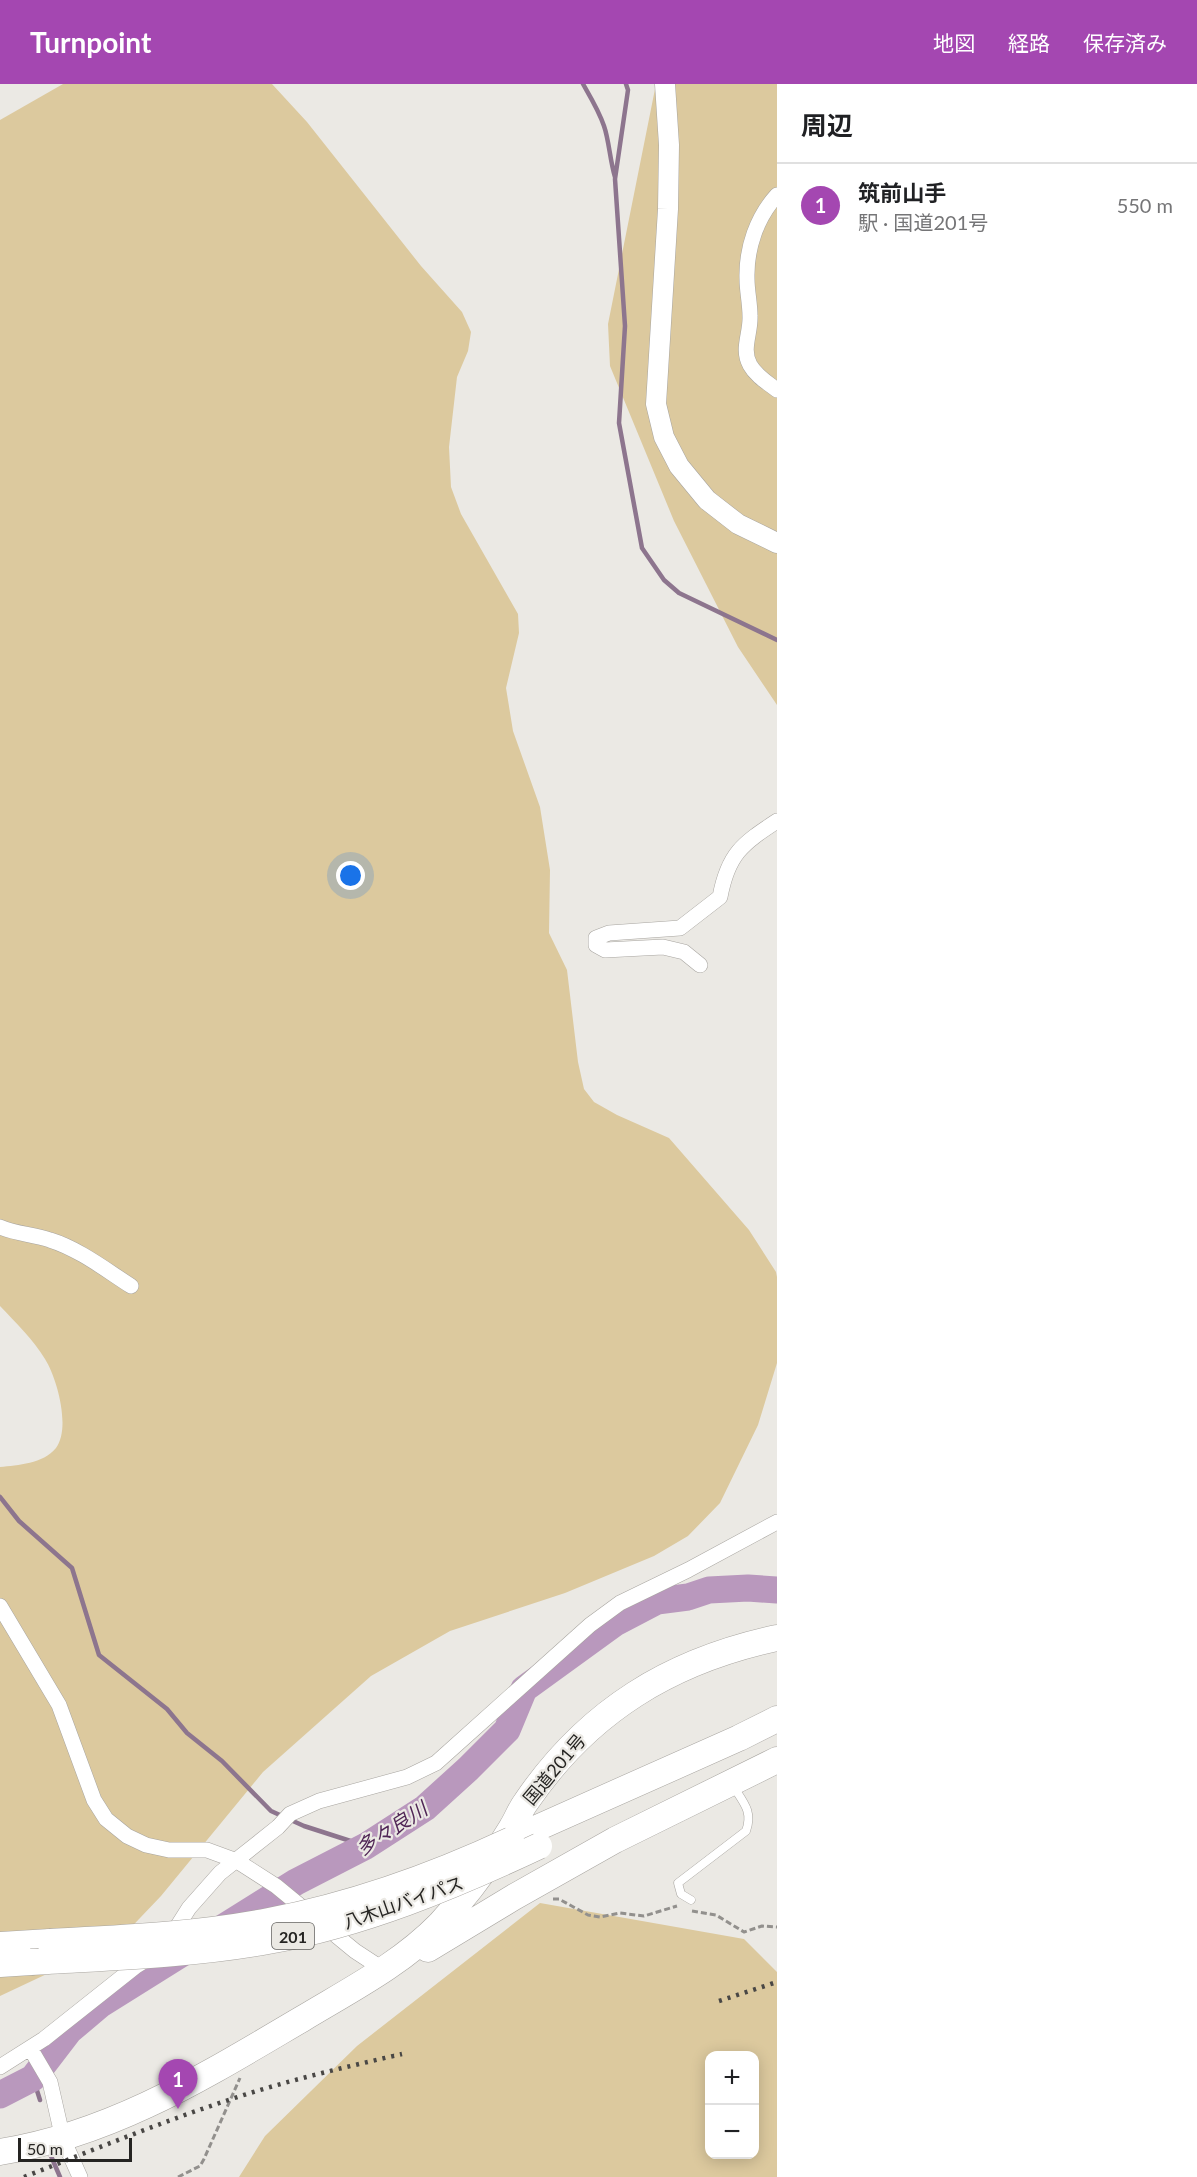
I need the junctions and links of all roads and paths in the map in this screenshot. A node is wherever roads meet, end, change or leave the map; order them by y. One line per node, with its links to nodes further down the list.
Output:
1 (665, 84): 4 (street)
2 (777, 195): 3 (street)
3 (777, 390)
4 (777, 543)
5 (777, 821): 6 (street)
6 (700, 965)
7 (0, 1227): 8 (street)
8 (131, 1286)
9 (777, 1522): 21 (street)
10 (0, 1606): 21 (street)
11 (777, 1638): 12 (highway, 国道201号)
12 (746, 1646): 13 (highway); 20 (highway, 国道201号)
13 (777, 1659)
14 (777, 1700): 18 (highway)
15 (777, 1719): 18 (highway, 八木山バイパス / 201)
16 (777, 1734): 20 (highway, 八木山バイパス / 201)
17 (777, 1760): 19 (highway, 国道201号)
18 (662, 1773): 20 (highway, 八木山バイパス / 201)
19 (730, 1783): 24 (lane); 25 (highway, 国道201号)
20 (526, 1835): 22 (highway, 国道201号); 25 (highway); 27 (highway, 八木山バイパス / 201, bridge); 28 (highway, 八木山バイパス / 201, bridge)
21 (237, 1862): 29 (street); 30 (street)
22 (473, 1883): 25 (highway); 29 (highway, 国道201号)
23 (550, 1898): 26 (path)
24 (691, 1900)
25 (500, 1905): 29 (highway, 国道201号)
26 (777, 1927)
27 (0, 1945)
28 (0, 1964)
29 (384, 1970): 33 (highway, 国道201号)
30 (30, 2049): 31 (street); 33 (street)
31 (0, 2067)
32 (243, 2071): 36 (path)
33 (63, 2139): 34 (highway, 国道201号); 35 (street)
34 (0, 2152)
35 (80, 2177)
36 (178, 2177)

